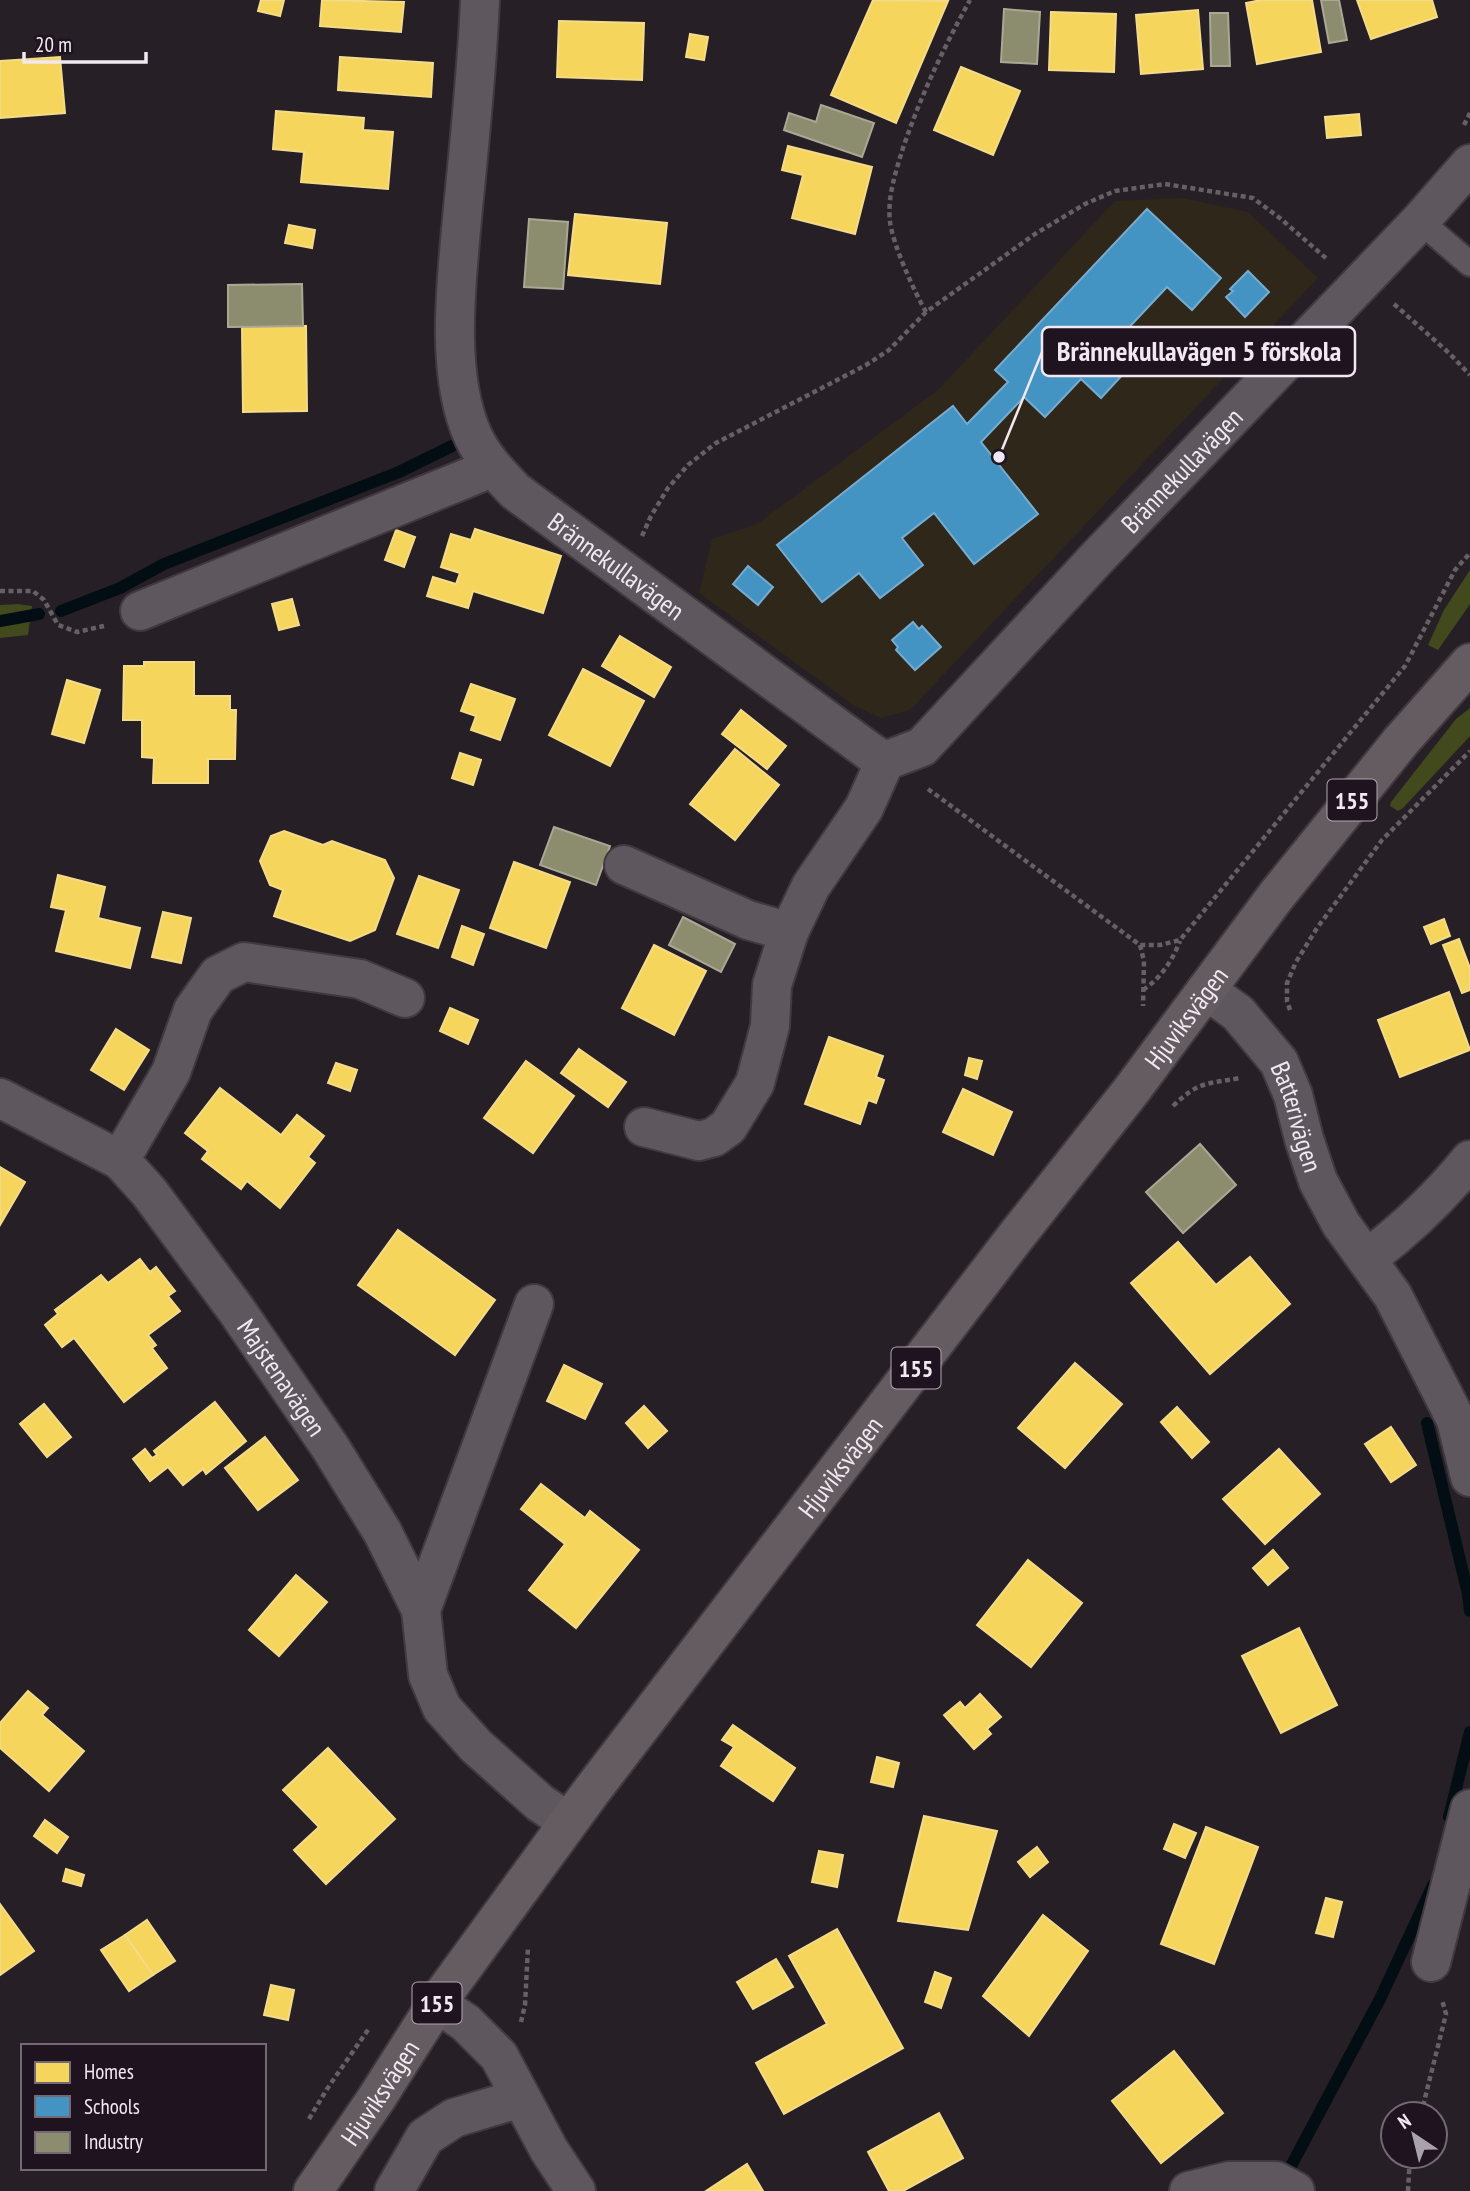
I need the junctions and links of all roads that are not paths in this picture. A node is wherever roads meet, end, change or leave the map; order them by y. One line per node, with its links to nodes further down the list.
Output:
1 (480, 0): 5 (street, Brännekullavägen)
2 (1470, 164): 3 (street, Brännekullavägen)
3 (1420, 221): 4 (lane); 8 (street, Brännekullavägen)
4 (1470, 264)
5 (489, 464): 6 (street); 8 (street, Brännekullavägen)
6 (140, 611)
7 (1470, 663): 11 (main road, Hjuviksvägen / 155)
8 (885, 761): 10 (street)
9 (624, 865): 10 (street)
10 (789, 932): 14 (street)
11 (1206, 990): 17 (street, Batterivägen); 22 (main road, Hjuviksvägen / 155)
12 (405, 998): 15 (street)
13 (0, 1098): 15 (street, Majstenavägen)
14 (645, 1127)
15 (120, 1160): 20 (street, Majstenavägen)
16 (1470, 1160): 17 (street)
17 (1367, 1258): 19 (street, Batterivägen)
18 (534, 1304): 20 (street, Majstenavägen)
19 (1470, 1478)
20 (421, 1610): 22 (street, Majstenavägen)
21 (1470, 1808): 23 (street)
22 (568, 1822): 24 (main road, Hjuviksvägen / 155)
23 (1431, 1962)
24 (437, 2003): 25 (street); 26 (main road, Hjuviksvägen / 155)
25 (521, 2098): 27 (street); 28 (street)
26 (313, 2191)
27 (394, 2191)
28 (576, 2191)
29 (1189, 2191): 30 (street)
30 (1295, 2191)

